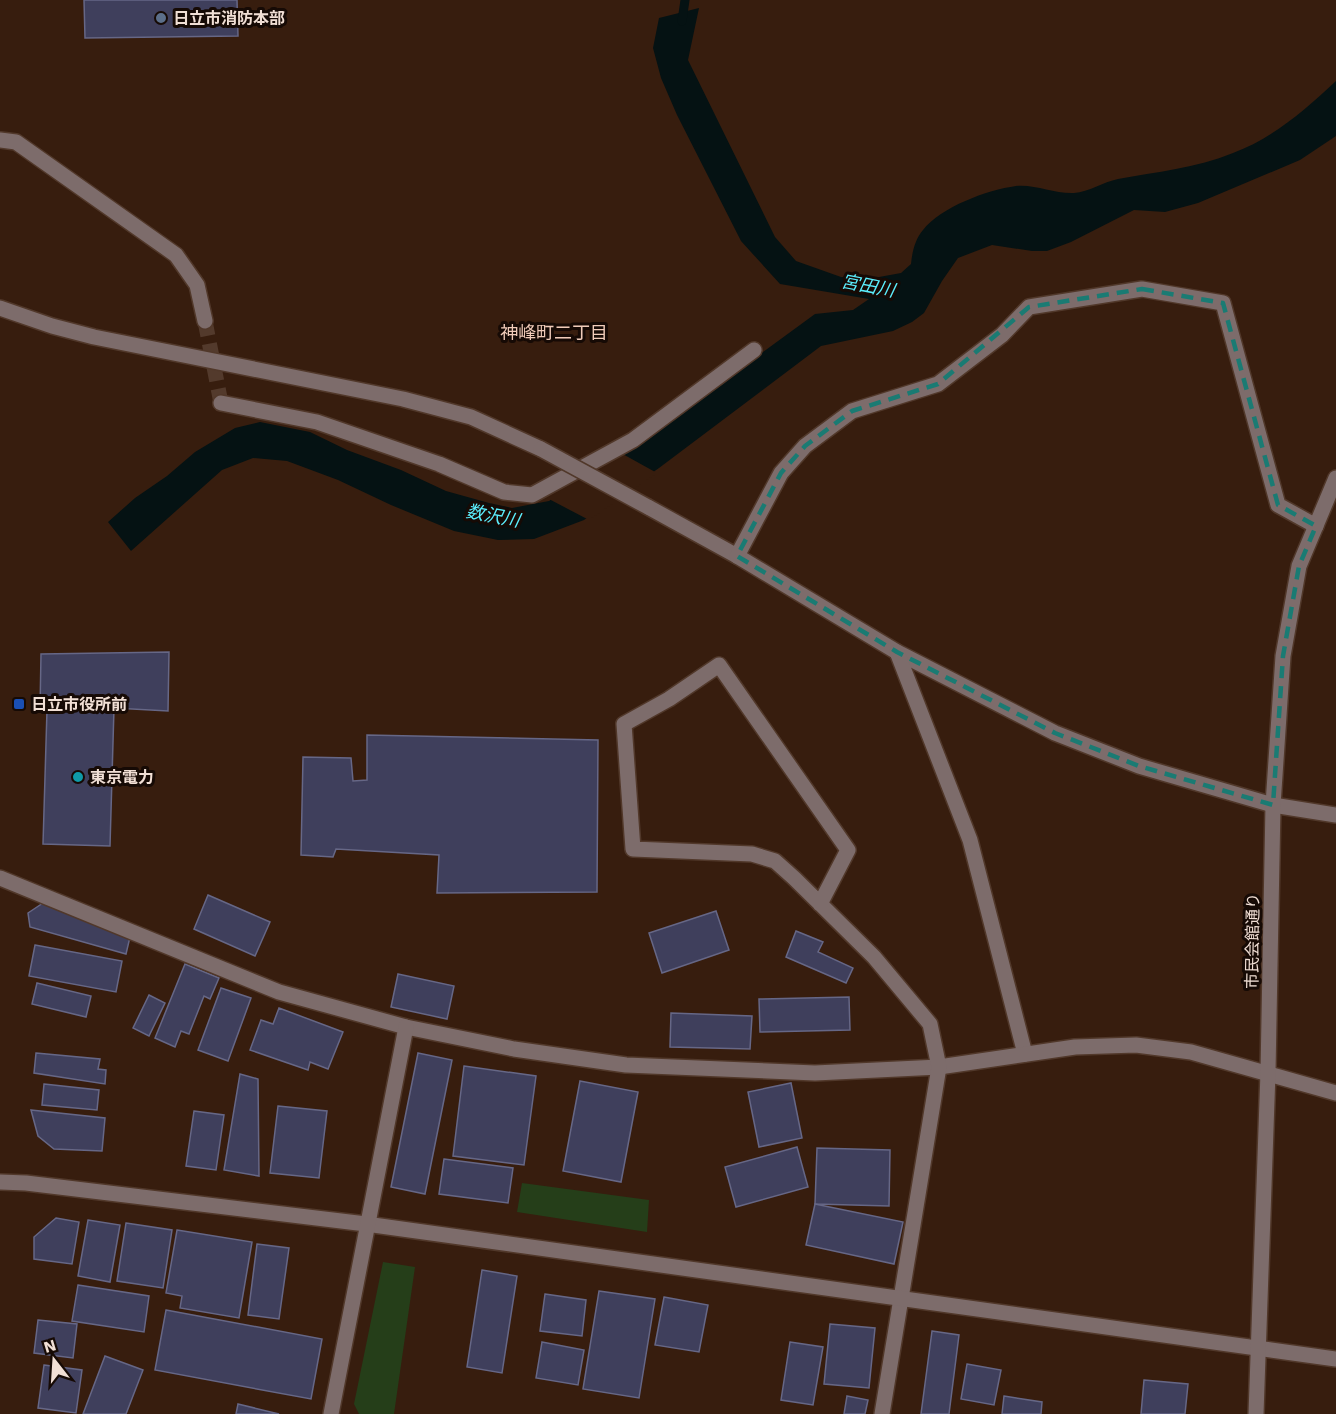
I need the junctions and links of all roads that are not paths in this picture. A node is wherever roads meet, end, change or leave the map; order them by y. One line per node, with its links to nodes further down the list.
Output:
1 (0, 140): 3 (street)
2 (0, 308): 9 (street, bridge)
3 (205, 321)
4 (754, 350): 5 (street)
5 (221, 403)
6 (1336, 478): 7 (street, 市民会館通り)
7 (1332, 493): 8 (street, 市民会館通り)
8 (1316, 526): 9 (street); 11 (street, 市民会館通り)
9 (737, 556): 10 (street)
10 (897, 652): 11 (street); 16 (street)
11 (1273, 805): 12 (street); 18 (street, 市民会館通り)
12 (1336, 815)
13 (0, 878): 15 (street)
14 (820, 904): 14 (street); 17 (street)
15 (406, 1027): 17 (street); 21 (street)
16 (1025, 1054): 17 (street); 18 (street)
17 (939, 1067): 22 (street)
18 (1268, 1072): 19 (street); 23 (street, 市民会館通り)
19 (1336, 1093)
20 (0, 1182): 21 (street)
21 (366, 1224): 22 (street); 25 (street)
22 (902, 1299): 23 (street); 26 (street)
23 (1258, 1349): 24 (street); 27 (street, 市民会館通り)
24 (1336, 1359)
25 (331, 1414)
26 (882, 1414)
27 (1256, 1414)

